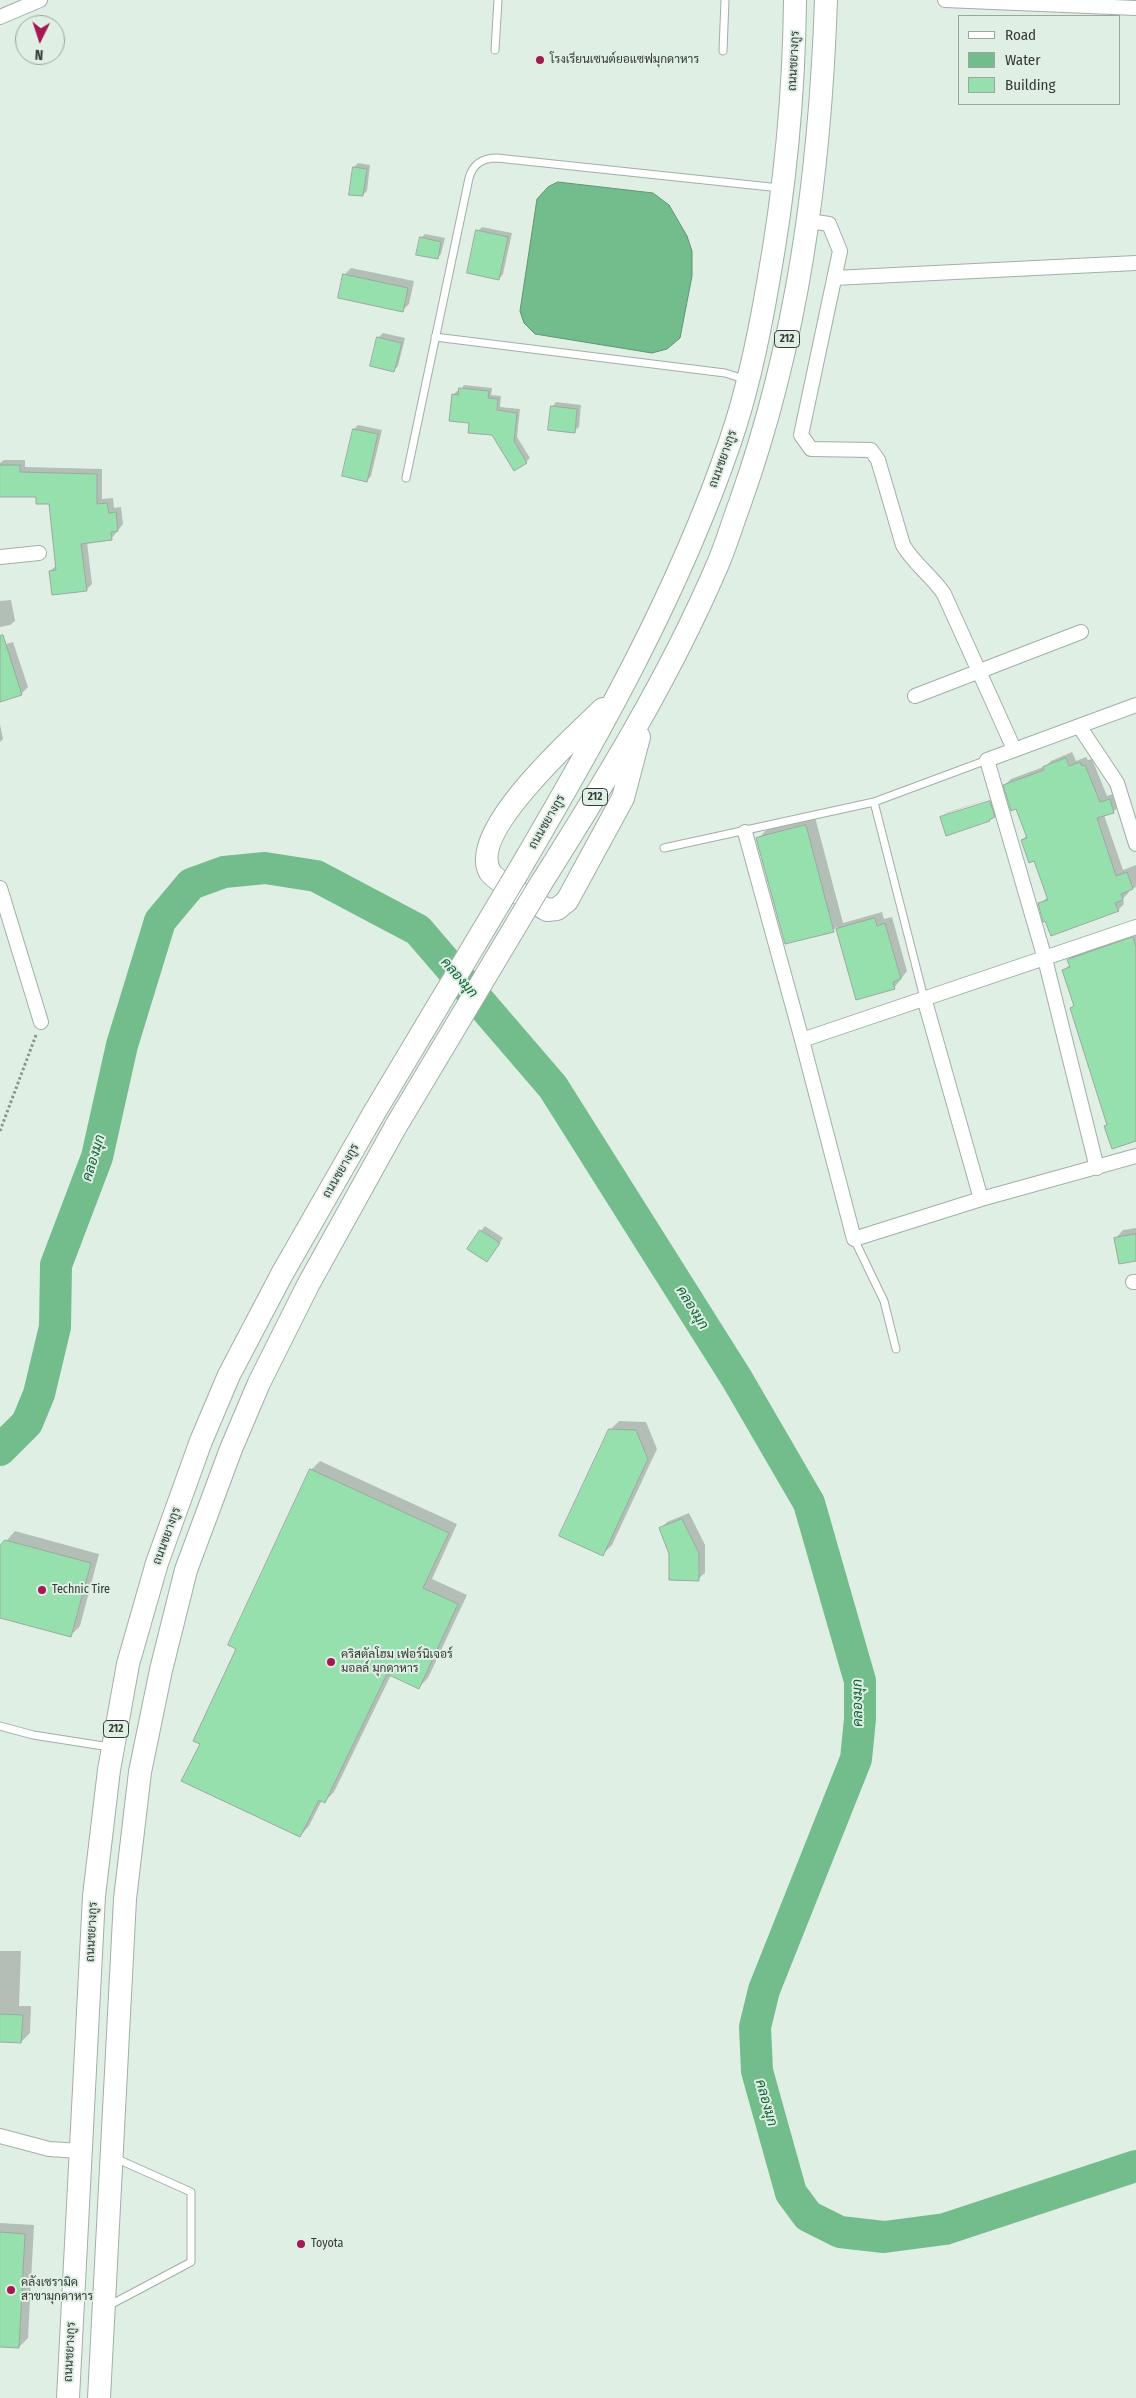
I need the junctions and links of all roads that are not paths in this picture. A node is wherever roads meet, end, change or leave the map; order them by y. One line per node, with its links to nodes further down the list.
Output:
1 (40, 0): 8 (street)
2 (498, 0): 9 (lane)
3 (725, 0): 10 (lane)
4 (795, 0): 11 (main road, ถนนชยางกูร / 212)
5 (826, 0): 12 (main road, ถนนชยางกูร / 212)
6 (945, 0): 7 (street)
7 (1136, 8)
8 (0, 17)
9 (495, 50)
10 (723, 52)
11 (784, 189): 15 (lane); 16 (main road, ถนนชยางกูร / 212)
12 (809, 222): 14 (street); 25 (main road, ถนนชยางกูร / 212)
13 (1136, 263): 14 (street)
14 (834, 278): 21 (street)
15 (435, 337): 16 (lane); 17 (lane)
16 (748, 380): 22 (main road, ถนนชยางกูร / 212)
17 (406, 478)
18 (39, 553): 19 (street)
19 (0, 557)
20 (1081, 632): 21 (street)
21 (978, 672): 23 (street); 27 (street)
22 (619, 693): 25 (main road); 45 (main road, ถนนชยางกูร / 212, bridge)
23 (915, 696)
24 (1136, 705): 26 (street)
25 (648, 707): 48 (main road, ถนนชยางกูร / 212, bridge)
26 (1079, 726): 27 (street); 31 (street)
27 (1014, 750): 28 (street)
28 (987, 760): 29 (lane); 35 (street)
29 (874, 802): 30 (lane); 36 (lane)
30 (745, 832): 32 (lane); 38 (street)
31 (1136, 844)
32 (664, 848)
33 (0, 888): 37 (street)
34 (1136, 927): 35 (street)
35 (1044, 959): 36 (street); 40 (street)
36 (924, 998): 38 (street); 41 (street)
37 (41, 1022)
38 (802, 1040): 42 (street)
39 (1136, 1156): 40 (street)
40 (1097, 1168): 41 (street)
41 (981, 1199): 42 (street)
42 (854, 1239): 43 (lane)
43 (896, 1349)
44 (0, 1726): 45 (lane)
45 (113, 1747): 47 (main road, ถนนชยางกูร / 212)
46 (0, 2136): 47 (street)
47 (80, 2151): 50 (main road, ถนนชยางกูร / 212)
48 (110, 2155): 49 (main road, ถนนชยางกูร / 212); 49 (lane)
49 (104, 2308): 51 (main road, ถนนชยางกูร / 212)
50 (68, 2398)
51 (99, 2398)

